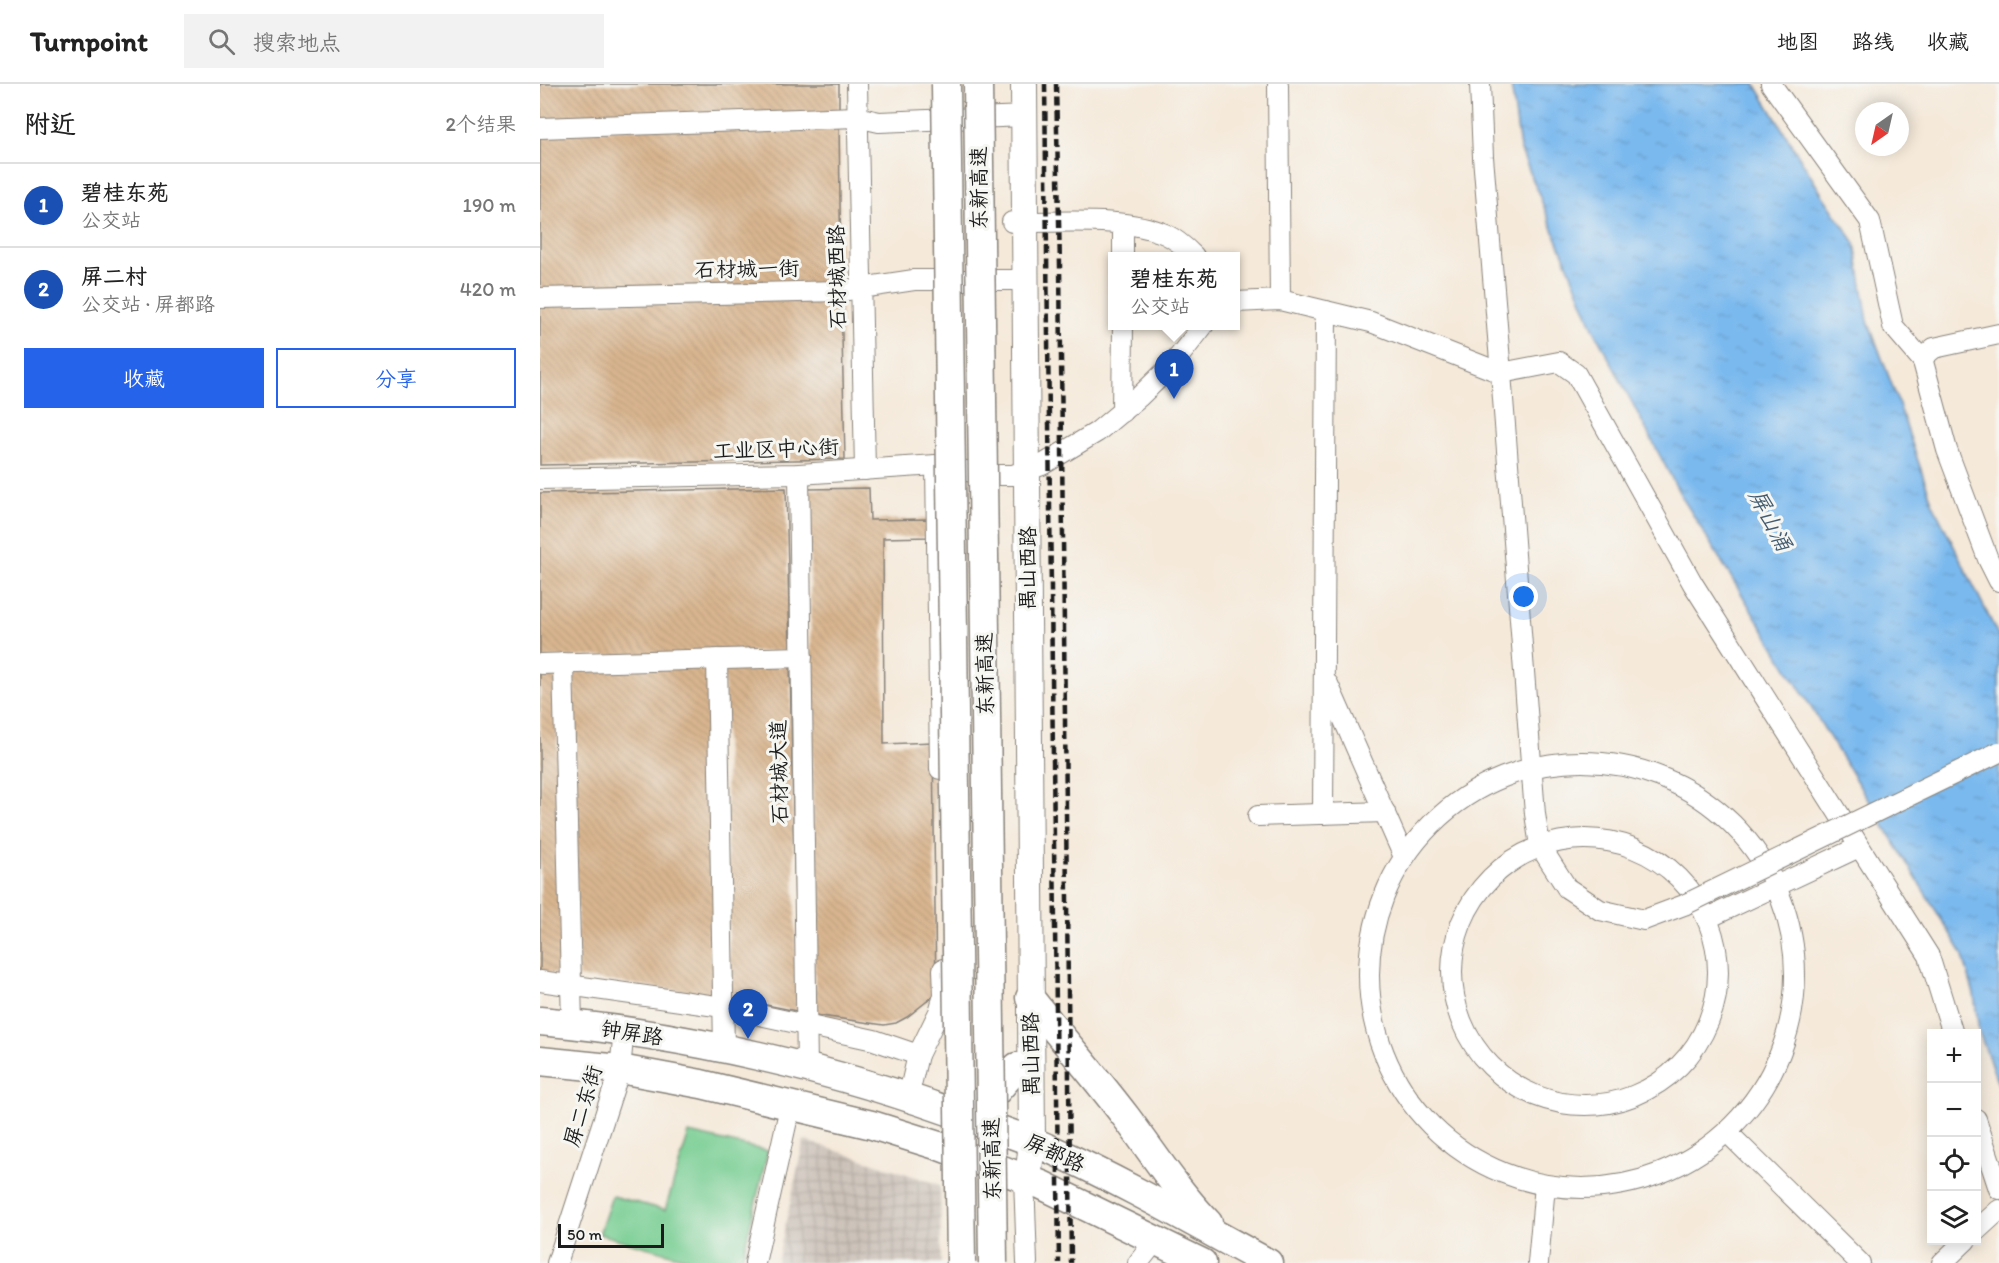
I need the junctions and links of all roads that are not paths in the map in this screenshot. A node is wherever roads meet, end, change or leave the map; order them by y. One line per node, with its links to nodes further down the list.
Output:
1 (857, 84): 10 (street, 石材城西路)
2 (946, 84): 81 (highway, 东新高速, bridge)
3 (978, 84): 82 (highway, 东新高速, bridge)
4 (1011, 84): 9 (main road, 禺山西路)
5 (1024, 84): 9 (main road, 禺山西路)
6 (1278, 84): 19 (street)
7 (1480, 84): 26 (street)
8 (1771, 84): 25 (street)
9 (1018, 116): 10 (street); 12 (main road, 禺山西路)
10 (857, 117): 11 (street); 17 (street, 石材城西路)
11 (540, 128)
12 (1019, 223): 13 (street); 16 (main road, 禺山西路)
13 (1124, 225): 14 (street); 15 (street)
14 (1123, 252)
15 (1190, 252)
16 (1019, 280): 17 (street, 石材城一街); 30 (main road, 禺山西路)
17 (861, 289): 18 (street, 石材城一街); 29 (street, 石材城西路)
18 (540, 298)
19 (1280, 300): 20 (street); 21 (street)
20 (1240, 302)
21 (1326, 311): 26 (street); 38 (street)
22 (1123, 330): 27 (street)
23 (1200, 330): 27 (street)
24 (1999, 334): 25 (street)
25 (1923, 361): 33 (street)
26 (1502, 373): 40 (street); 45 (street)
27 (1122, 412): 30 (street)
28 (936, 465): 29 (street, 工业区中心街); 30 (street, 工业区中心街); 59 (street)
29 (865, 470): 31 (street, 工业区中心街)
30 (1020, 473): 51 (main road, 禺山西路); 61 (main road, 禺山西路)
31 (799, 474): 32 (street, 工业区中心街); 34 (street, 石材城大道)
32 (540, 479)
33 (1999, 581)
34 (802, 657): 35 (street); 55 (street, 石材城大道)
35 (717, 659): 36 (street); 52 (street)
36 (563, 663): 37 (street); 50 (street)
37 (540, 664)
38 (1324, 676): 41 (street); 42 (street)
39 (1999, 752): 44 (street, bridge)
40 (1532, 768): 44 (street); 46 (street); 47 (street)
41 (1385, 812): 42 (street); 46 (street)
42 (1323, 814): 43 (street)
43 (1258, 816)
44 (1540, 846): 48 (street); 48 (street)
45 (1859, 847): 47 (street); 56 (street)
46 (1404, 856): 72 (street)
47 (1775, 886): 48 (street); 68 (street)
48 (1708, 918)
49 (540, 981): 50 (street)
50 (571, 984): 52 (street); 54 (street)
51 (1030, 998): 70 (main road, 禺山西路); 77 (highway)
52 (723, 1007): 55 (street); 58 (street)
53 (540, 1021): 54 (highway, 钟屏路)
54 (572, 1023): 57 (highway, 钟屏路)
55 (806, 1026): 59 (street); 62 (street, 石材城大道)
56 (1951, 1029)
57 (624, 1030): 58 (highway, 钟屏路); 63 (street, 屏二东街)
58 (724, 1049): 62 (highway, 屏都路)
59 (918, 1055): 65 (street)
60 (540, 1061): 63 (highway, 钟屏路)
61 (1017, 1067): 66 (highway); 70 (main road, 禺山西路)
62 (807, 1069): 65 (highway, 屏都路)
63 (620, 1070): 64 (highway, 钟屏路); 79 (street, 屏二东街)
64 (701, 1084): 67 (highway, 屏都路)
65 (908, 1098): 66 (highway, 屏都路)
66 (934, 1106): 70 (highway, 屏都路)
67 (790, 1107): 71 (highway, 屏都路); 80 (street)
68 (1727, 1132): 72 (street); 88 (street)
69 (1981, 1132): 73 (street)
70 (1023, 1138): 71 (main road, 禺山西路); 77 (highway, 屏都路)
71 (1024, 1178): 76 (highway, 屏都路); 83 (street)
72 (1545, 1185): 87 (street)
73 (1999, 1189)
74 (1999, 1210): 75 (street)
75 (1981, 1227)
76 (1156, 1240): 84 (street); 85 (highway, 屏都路)
77 (1225, 1240): 86 (highway, 屏都路)
78 (1961, 1245): 89 (street)
79 (557, 1263)
80 (755, 1263)
81 (961, 1263)
82 (993, 1263)
83 (1027, 1263)
84 (1138, 1263)
85 (1202, 1263)
86 (1268, 1263)
87 (1538, 1263)
88 (1860, 1263)
89 (1942, 1263)

